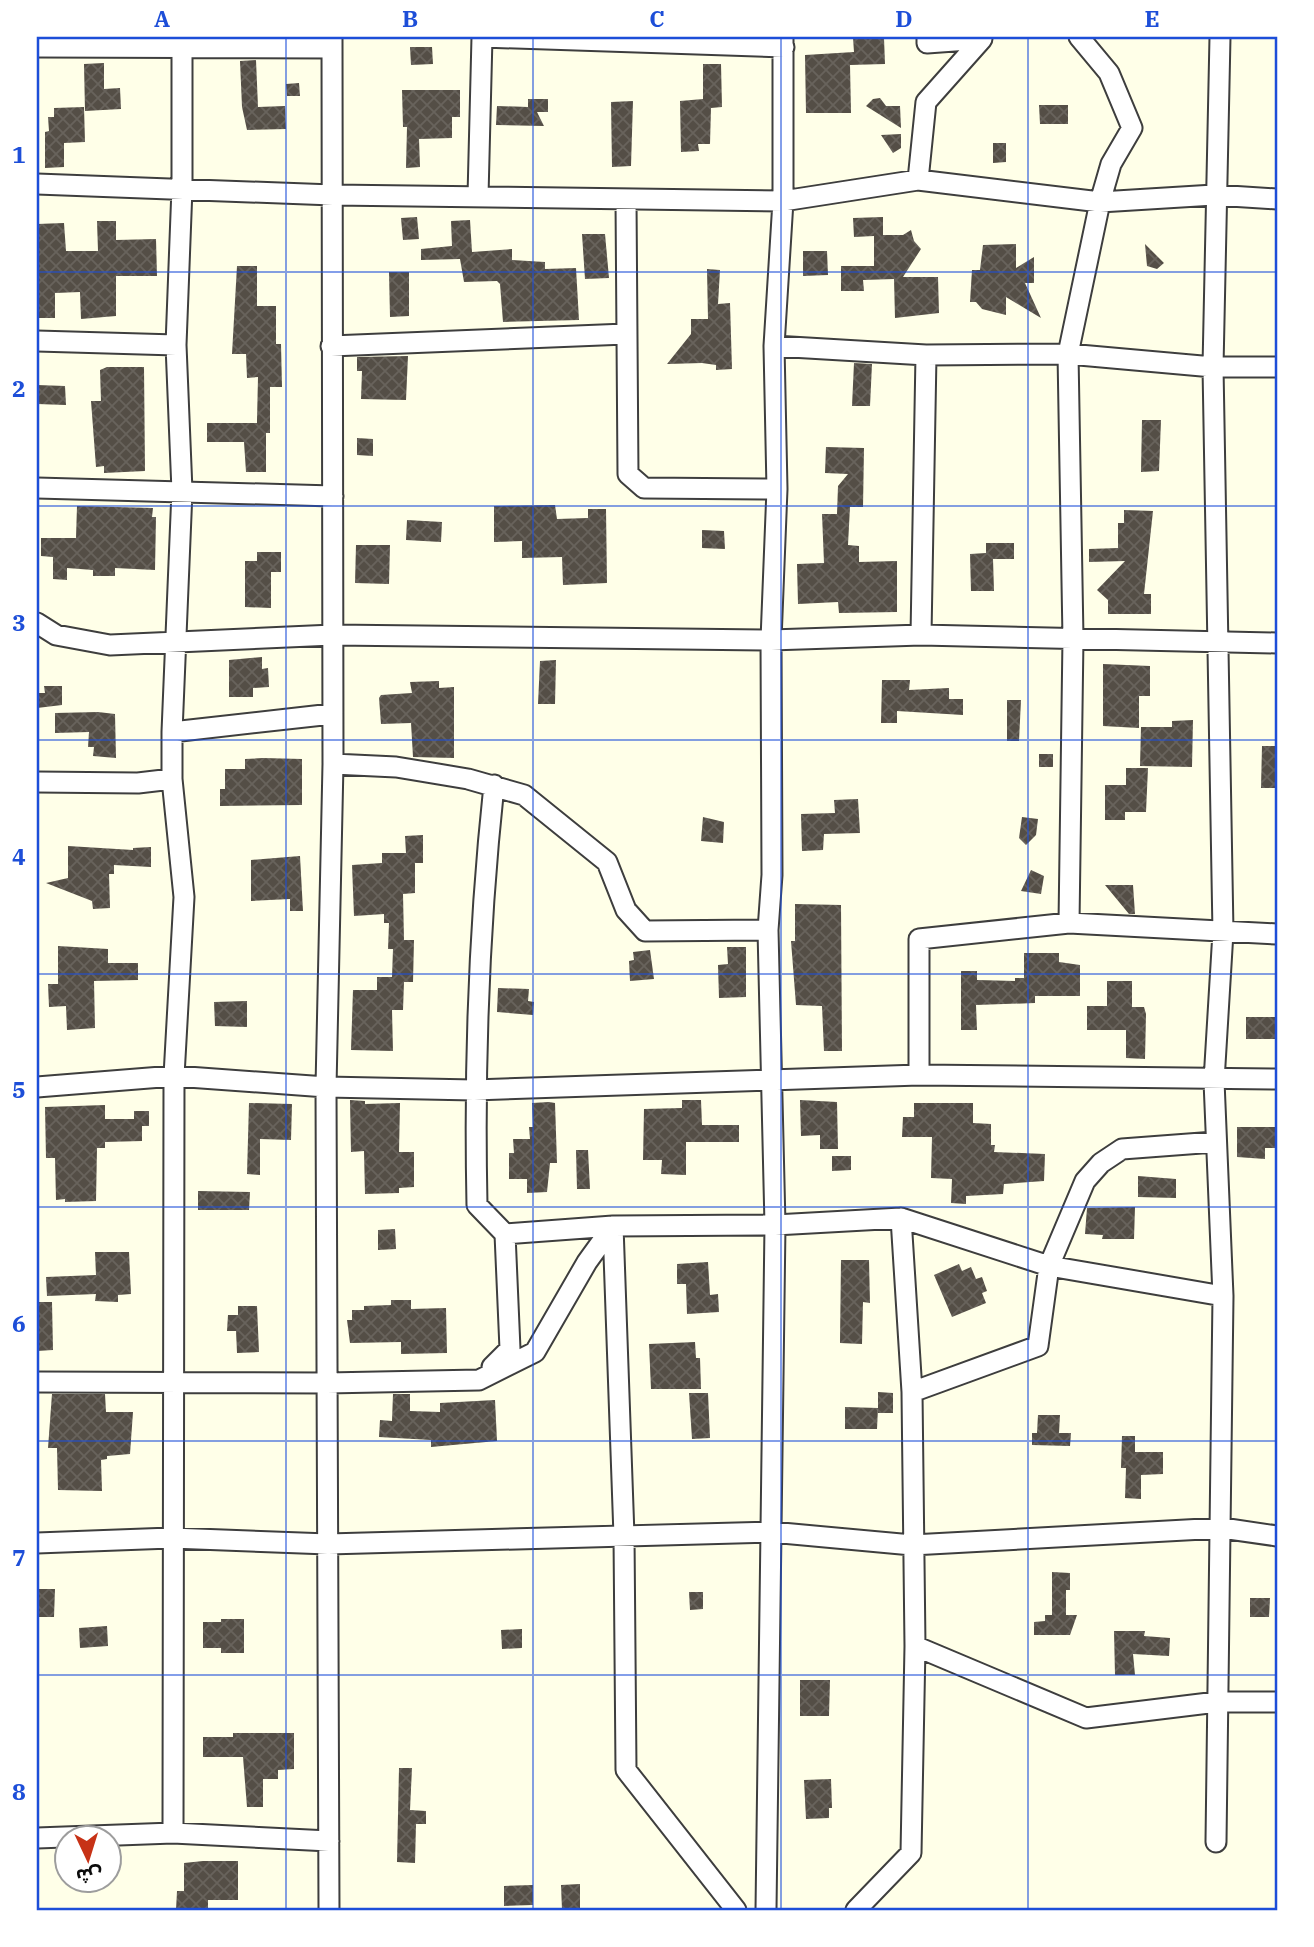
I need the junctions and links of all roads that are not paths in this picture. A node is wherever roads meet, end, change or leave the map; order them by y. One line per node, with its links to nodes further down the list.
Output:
1 (482, 37): 5 (street); 15 (street)
2 (927, 37): 10 (street)
3 (1079, 37): 19 (street)
4 (1220, 37): 14 (street)
5 (612, 39): 7 (street)
6 (332, 42): 8 (street); 13 (street)
7 (783, 42): 18 (street)
8 (182, 43): 9 (street); 12 (street)
9 (37, 47)
10 (918, 180): 18 (street); 19 (street)
11 (37, 184): 12 (street)
12 (182, 187): 13 (street); 22 (street)
13 (333, 195): 15 (street); 23 (street)
14 (1214, 195): 16 (street); 19 (street); 27 (street)
15 (478, 196): 17 (street)
16 (1277, 199)
17 (626, 200): 18 (street); 20 (street)
18 (782, 201): 24 (street)
19 (1100, 202): 25 (street)
20 (626, 334): 23 (street); 30 (street)
21 (37, 341): 22 (street)
22 (176, 345): 31 (street)
23 (331, 346): 32 (street)
24 (774, 346): 26 (street); 30 (street)
25 (1068, 354): 26 (street); 27 (street); 36 (street)
26 (926, 355): 35 (street)
27 (1213, 367): 28 (street); 38 (street)
28 (1277, 368)
29 (37, 488): 31 (street)
30 (777, 489): 37 (street)
31 (182, 491): 32 (street); 39 (street)
32 (333, 496): 34 (street)
33 (37, 623): 39 (street)
34 (333, 635): 37 (street); 39 (street); 41 (street)
35 (921, 635): 36 (street); 37 (street)
36 (1073, 638): 38 (street); 47 (street)
37 (771, 640): 48 (street)
38 (1217, 640): 40 (street); 49 (street)
39 (174, 641): 42 (street)
40 (1277, 643)
41 (332, 714): 42 (street); 43 (street)
42 (172, 732): 44 (street)
43 (333, 764): 46 (street); 57 (street)
44 (172, 779): 45 (street); 52 (street)
45 (37, 782)
46 (494, 785): 48 (street); 58 (street)
47 (1069, 923): 49 (street); 51 (street)
48 (768, 930): 55 (street)
49 (1223, 932): 50 (street); 53 (street)
50 (1277, 934)
51 (919, 1075): 53 (street); 55 (street)
52 (174, 1076): 56 (street); 57 (street); 68 (street)
53 (1214, 1080): 54 (street); 59 (street)
54 (1277, 1080)
55 (774, 1082): 58 (street); 61 (street)
56 (37, 1087)
57 (326, 1087): 58 (street); 69 (street)
58 (474, 1090): 63 (street)
59 (1215, 1142): 64 (street); 65 (street)
60 (901, 1218): 61 (street); 64 (street); 70 (street)
61 (775, 1225): 62 (street); 72 (street)
62 (613, 1226): 63 (street); 66 (street); 73 (street)
63 (505, 1234): 66 (street)
64 (1049, 1266): 65 (street); 70 (street)
65 (1223, 1296): 71 (street)
66 (479, 1380): 69 (street)
67 (37, 1381): 68 (street)
68 (172, 1382): 69 (street); 75 (street)
69 (327, 1384): 77 (street)
70 (912, 1392): 78 (street)
71 (1222, 1528): 74 (street); 78 (street); 80 (street)
72 (771, 1532): 73 (street); 78 (street); 88 (street)
73 (624, 1536): 77 (street); 87 (street)
74 (1277, 1536)
75 (171, 1538): 76 (street); 77 (street); 82 (street)
76 (37, 1543)
77 (328, 1544): 84 (street)
78 (912, 1545): 79 (street)
79 (915, 1646): 80 (street); 89 (street)
80 (1217, 1702): 81 (street); 85 (street)
81 (1277, 1702)
82 (173, 1833): 83 (street); 84 (street)
83 (37, 1838)
84 (329, 1840): 86 (street)
85 (1216, 1842)
86 (329, 1910)
87 (737, 1910)
88 (766, 1910)
89 (856, 1910)

